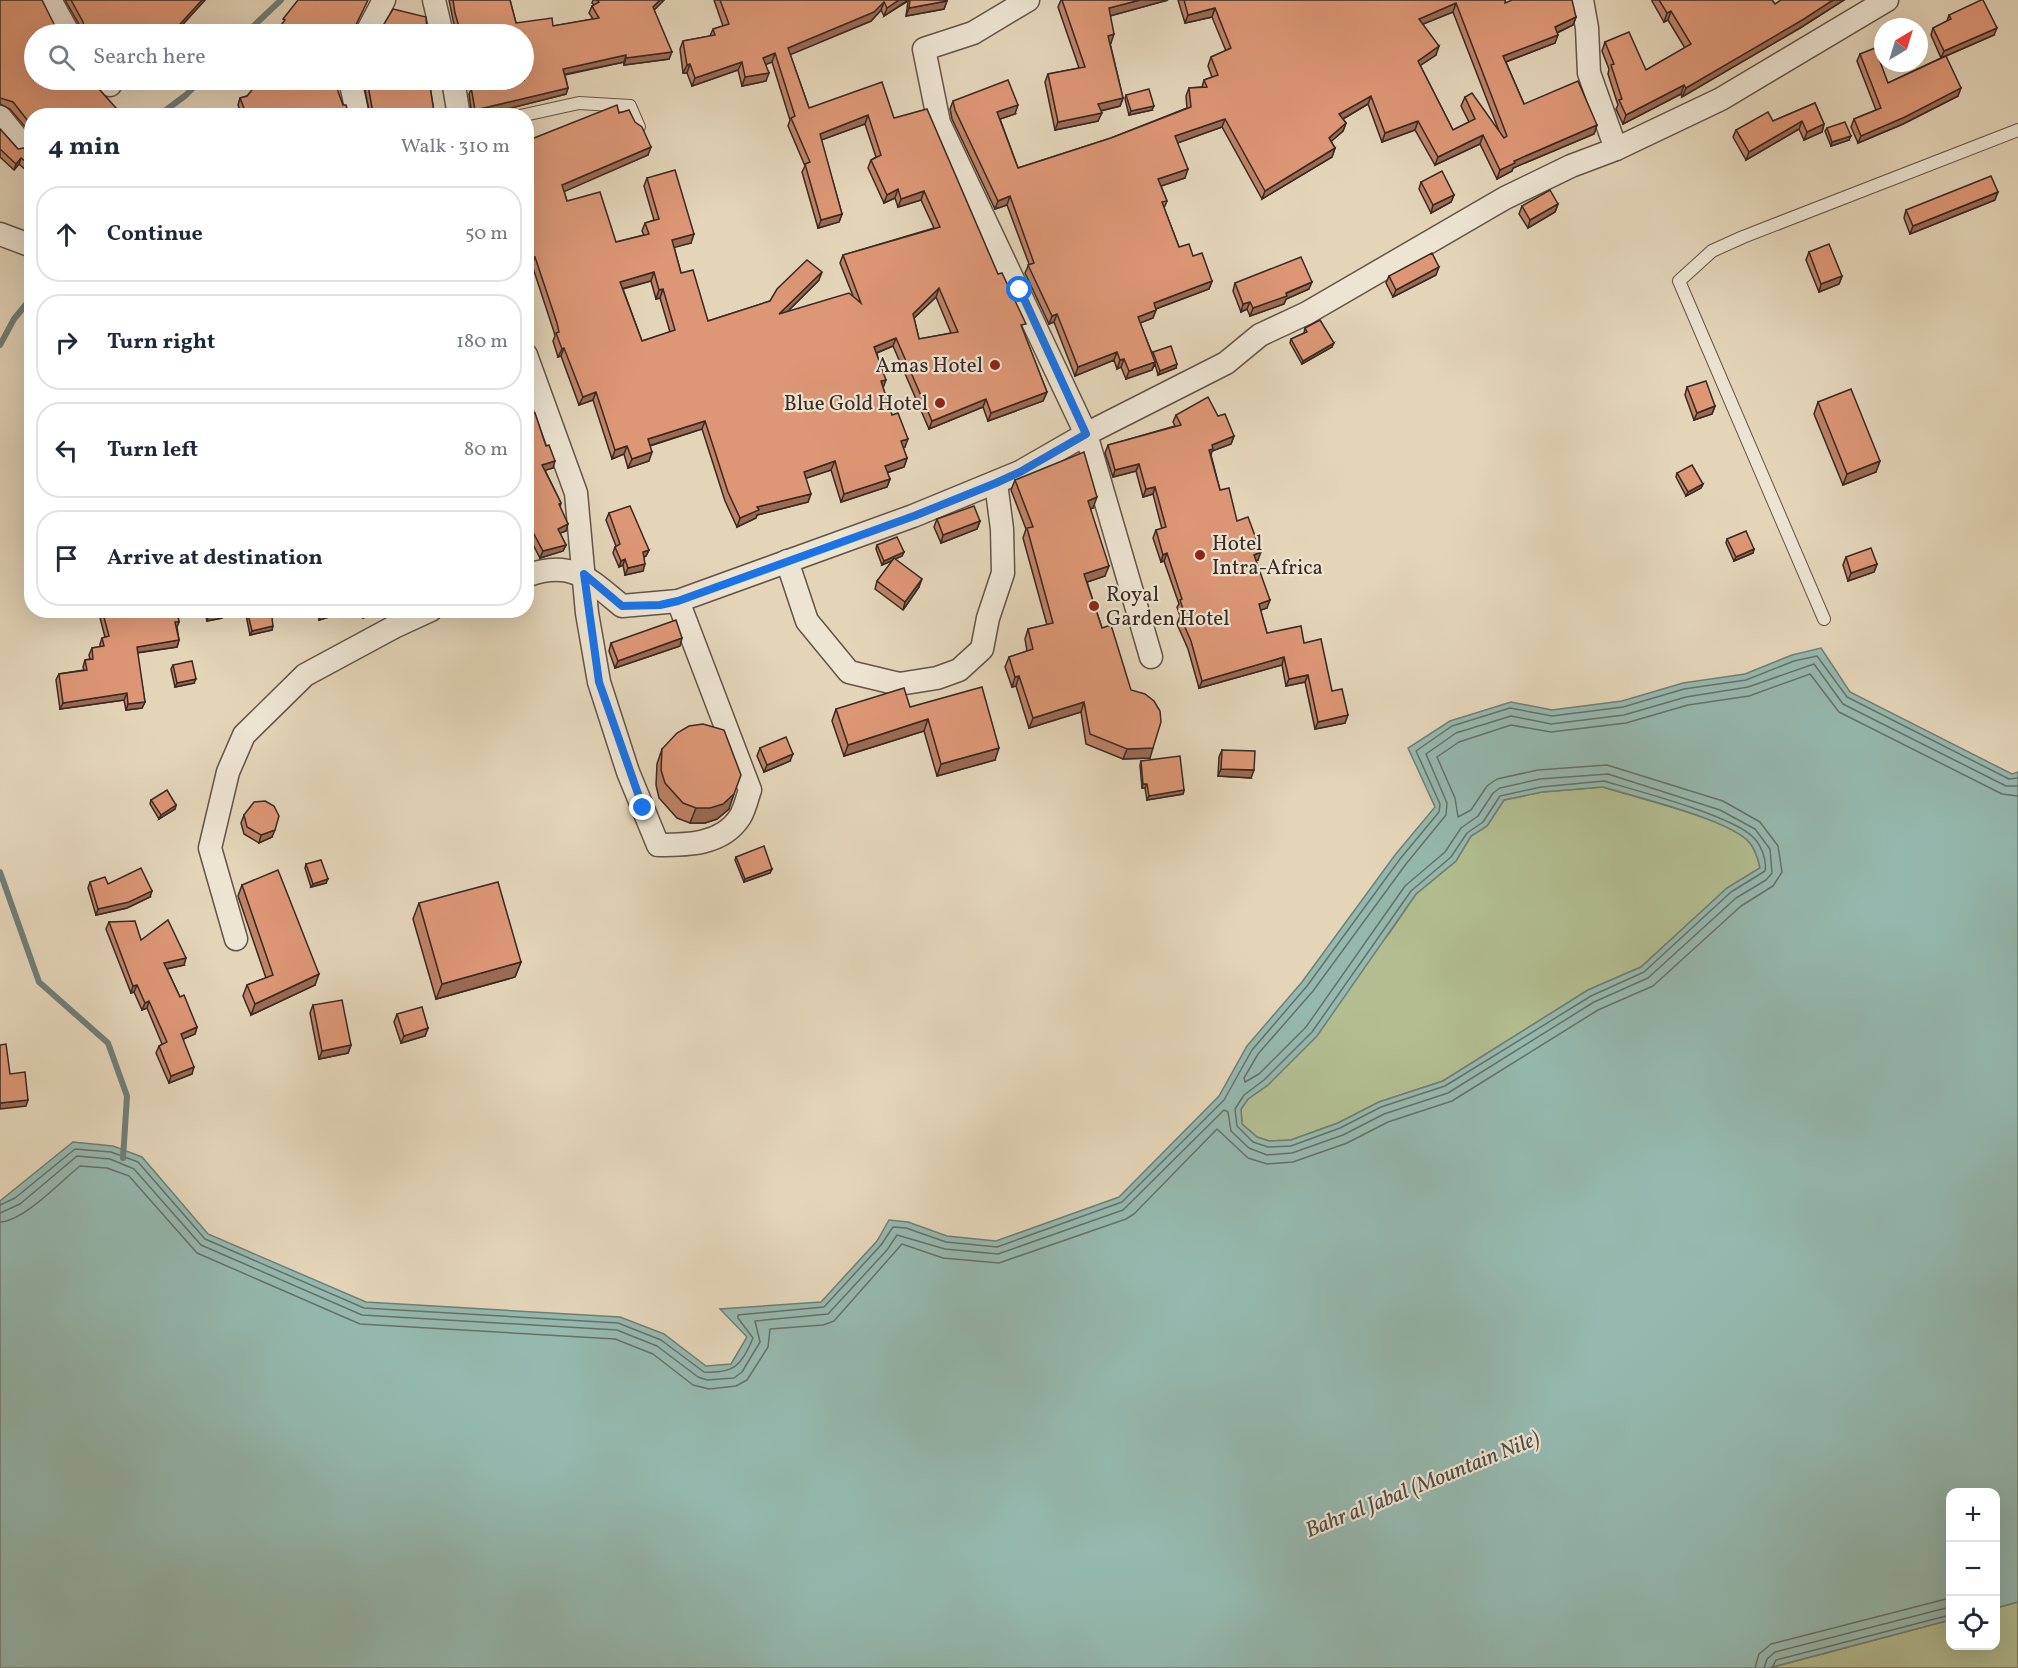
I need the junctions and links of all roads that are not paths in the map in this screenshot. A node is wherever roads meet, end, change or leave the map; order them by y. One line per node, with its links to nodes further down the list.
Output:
1 (50, 0): 7 (street)
2 (384, 0): 8 (street)
3 (434, 0): 9 (street)
4 (1028, 0): 23 (street)
5 (1581, 0): 19 (street)
6 (1887, 0): 19 (street)
7 (63, 24)
8 (371, 24)
9 (440, 24)
10 (352, 90): 12 (street)
11 (455, 90): 13 (street)
12 (356, 108)
13 (458, 108)
14 (534, 113): 16 (lane)
15 (0, 117): 18 (street)
16 (639, 127)
17 (2018, 130): 30 (lane)
18 (21, 143)
19 (1616, 149): 23 (street)
20 (0, 234): 21 (street)
21 (24, 243)
22 (534, 377): 26 (street)
23 (1086, 434): 24 (street); 31 (street)
24 (996, 483): 25 (street); 25 (street)
25 (787, 561): 28 (street)
26 (584, 574): 27 (street); 28 (street); 28 (street)
27 (534, 575)
28 (678, 601)
29 (414, 618): 32 (street)
30 (1824, 619)
31 (1151, 657)
32 (236, 939)

